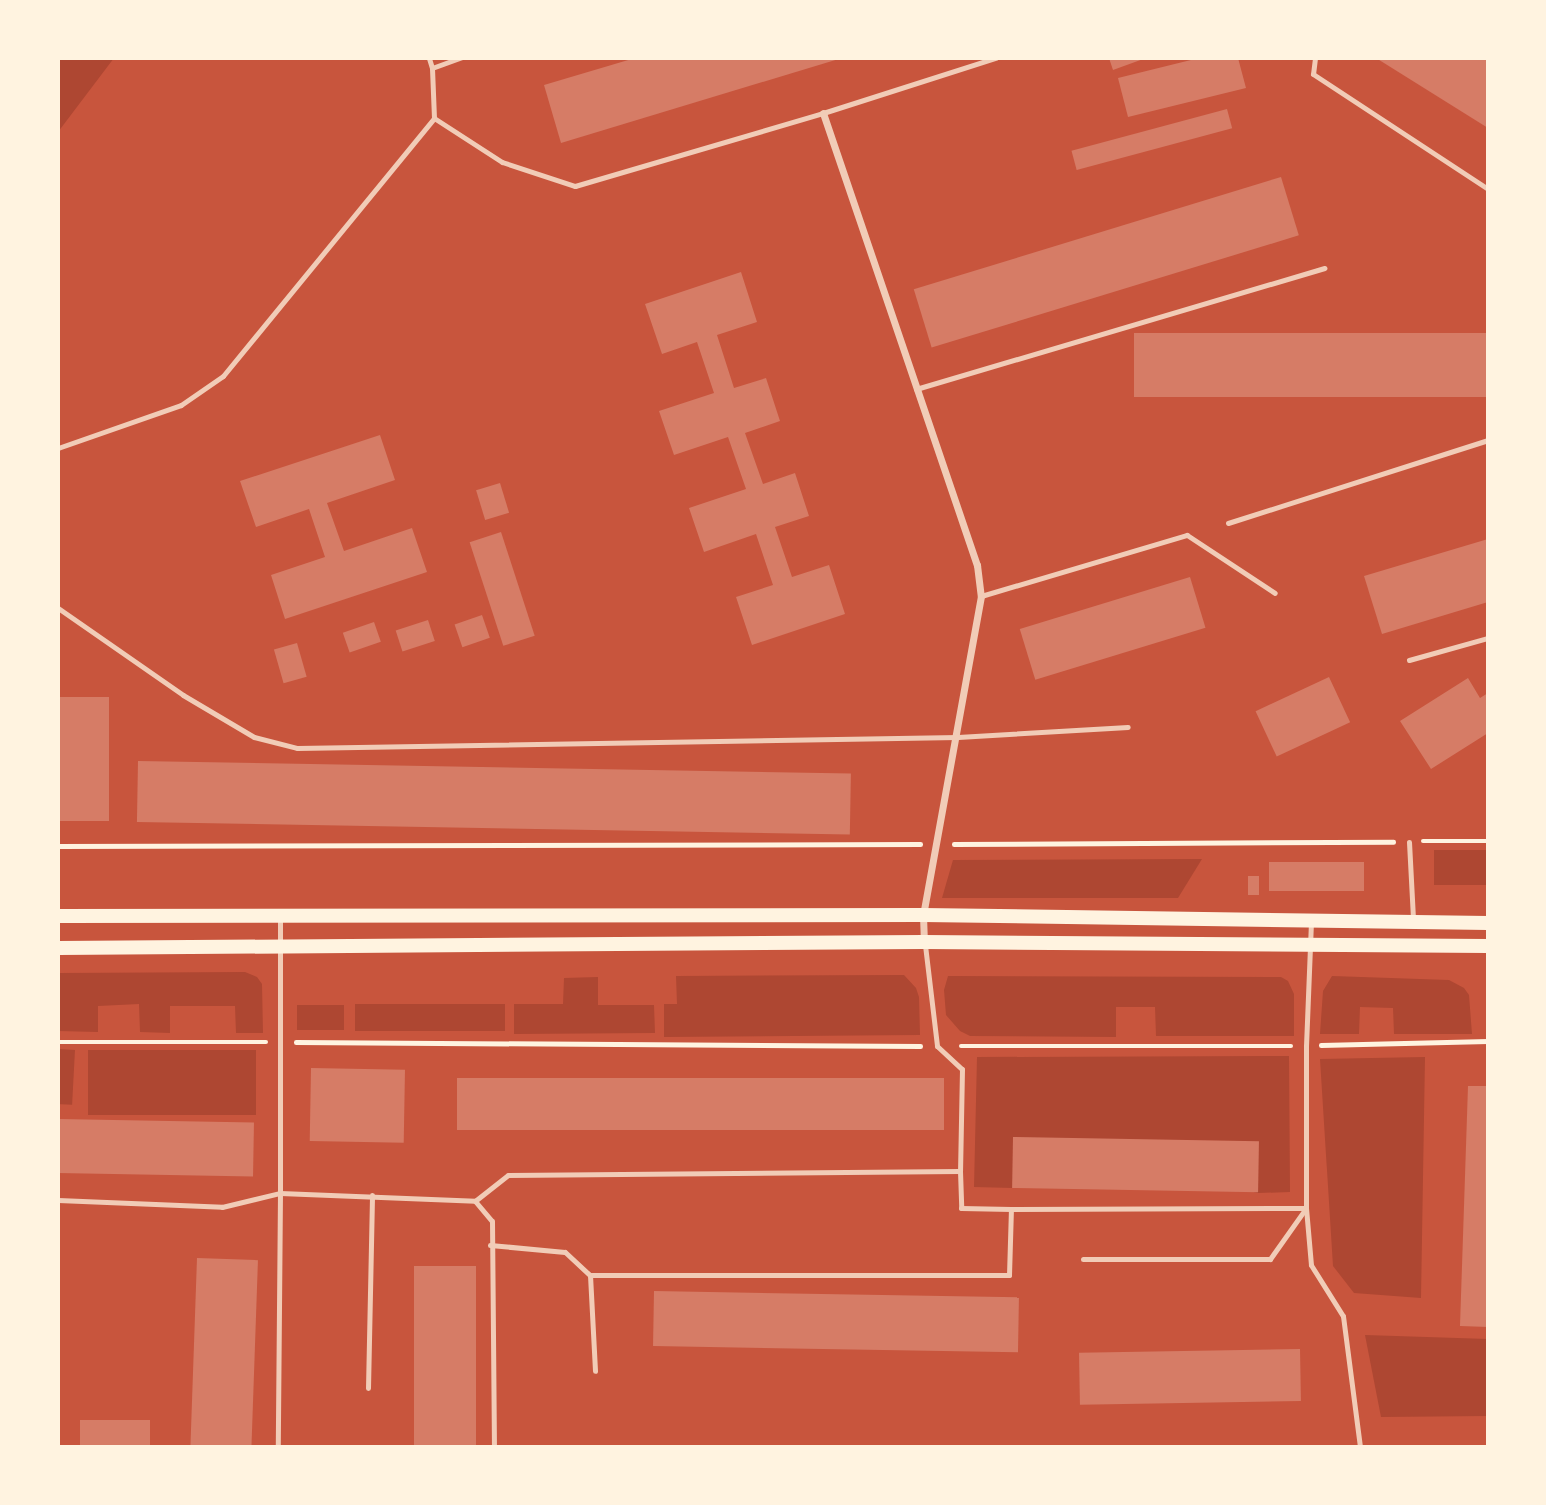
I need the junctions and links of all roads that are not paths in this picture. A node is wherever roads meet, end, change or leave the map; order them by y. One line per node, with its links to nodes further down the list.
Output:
1 (429, 58): 5 (lane)
2 (460, 58): 5 (lane)
3 (995, 58): 6 (lane)
4 (1315, 58): 8 (lane)
5 (432, 68): 7 (lane)
6 (824, 113): 7 (lane); 10 (street)
7 (434, 118): 12 (lane)
8 (1488, 189)
9 (1324, 268): 10 (lane)
10 (916, 389): 15 (street)
11 (1488, 440): 13 (lane)
12 (58, 448)
13 (1228, 523)
14 (1275, 593): 15 (lane)
15 (981, 596): 20 (street)
16 (58, 608): 20 (lane)
17 (1488, 638): 18 (lane)
18 (1409, 660)
19 (1128, 727): 20 (lane)
20 (958, 737): 22 (street)
21 (1409, 842): 26 (lane)
22 (923, 915): 24 (main road); 25 (main road); 28 (street)
23 (58, 916): 24 (main road)
24 (280, 916): 30 (lane)
25 (1311, 920): 26 (main road); 29 (lane)
26 (1413, 922): 27 (main road)
27 (1488, 923)
28 (924, 942): 29 (main road); 30 (main road); 33 (lane)
29 (1310, 945): 31 (main road); 38 (lane)
30 (280, 946): 32 (main road); 34 (lane)
31 (1488, 946)
32 (58, 948)
33 (960, 1171): 37 (lane); 39 (lane)
34 (280, 1193): 35 (lane); 36 (lane); 45 (lane)
35 (372, 1195): 37 (lane); 44 (lane)
36 (58, 1200)
37 (475, 1201): 40 (lane)
38 (1306, 1208): 39 (lane); 41 (lane); 47 (lane)
39 (1011, 1209): 42 (lane)
40 (490, 1245): 42 (lane); 46 (lane)
41 (1083, 1259)
42 (590, 1275): 43 (lane)
43 (595, 1371)
44 (368, 1388)
45 (278, 1447)
46 (494, 1447)
47 (1360, 1447)

